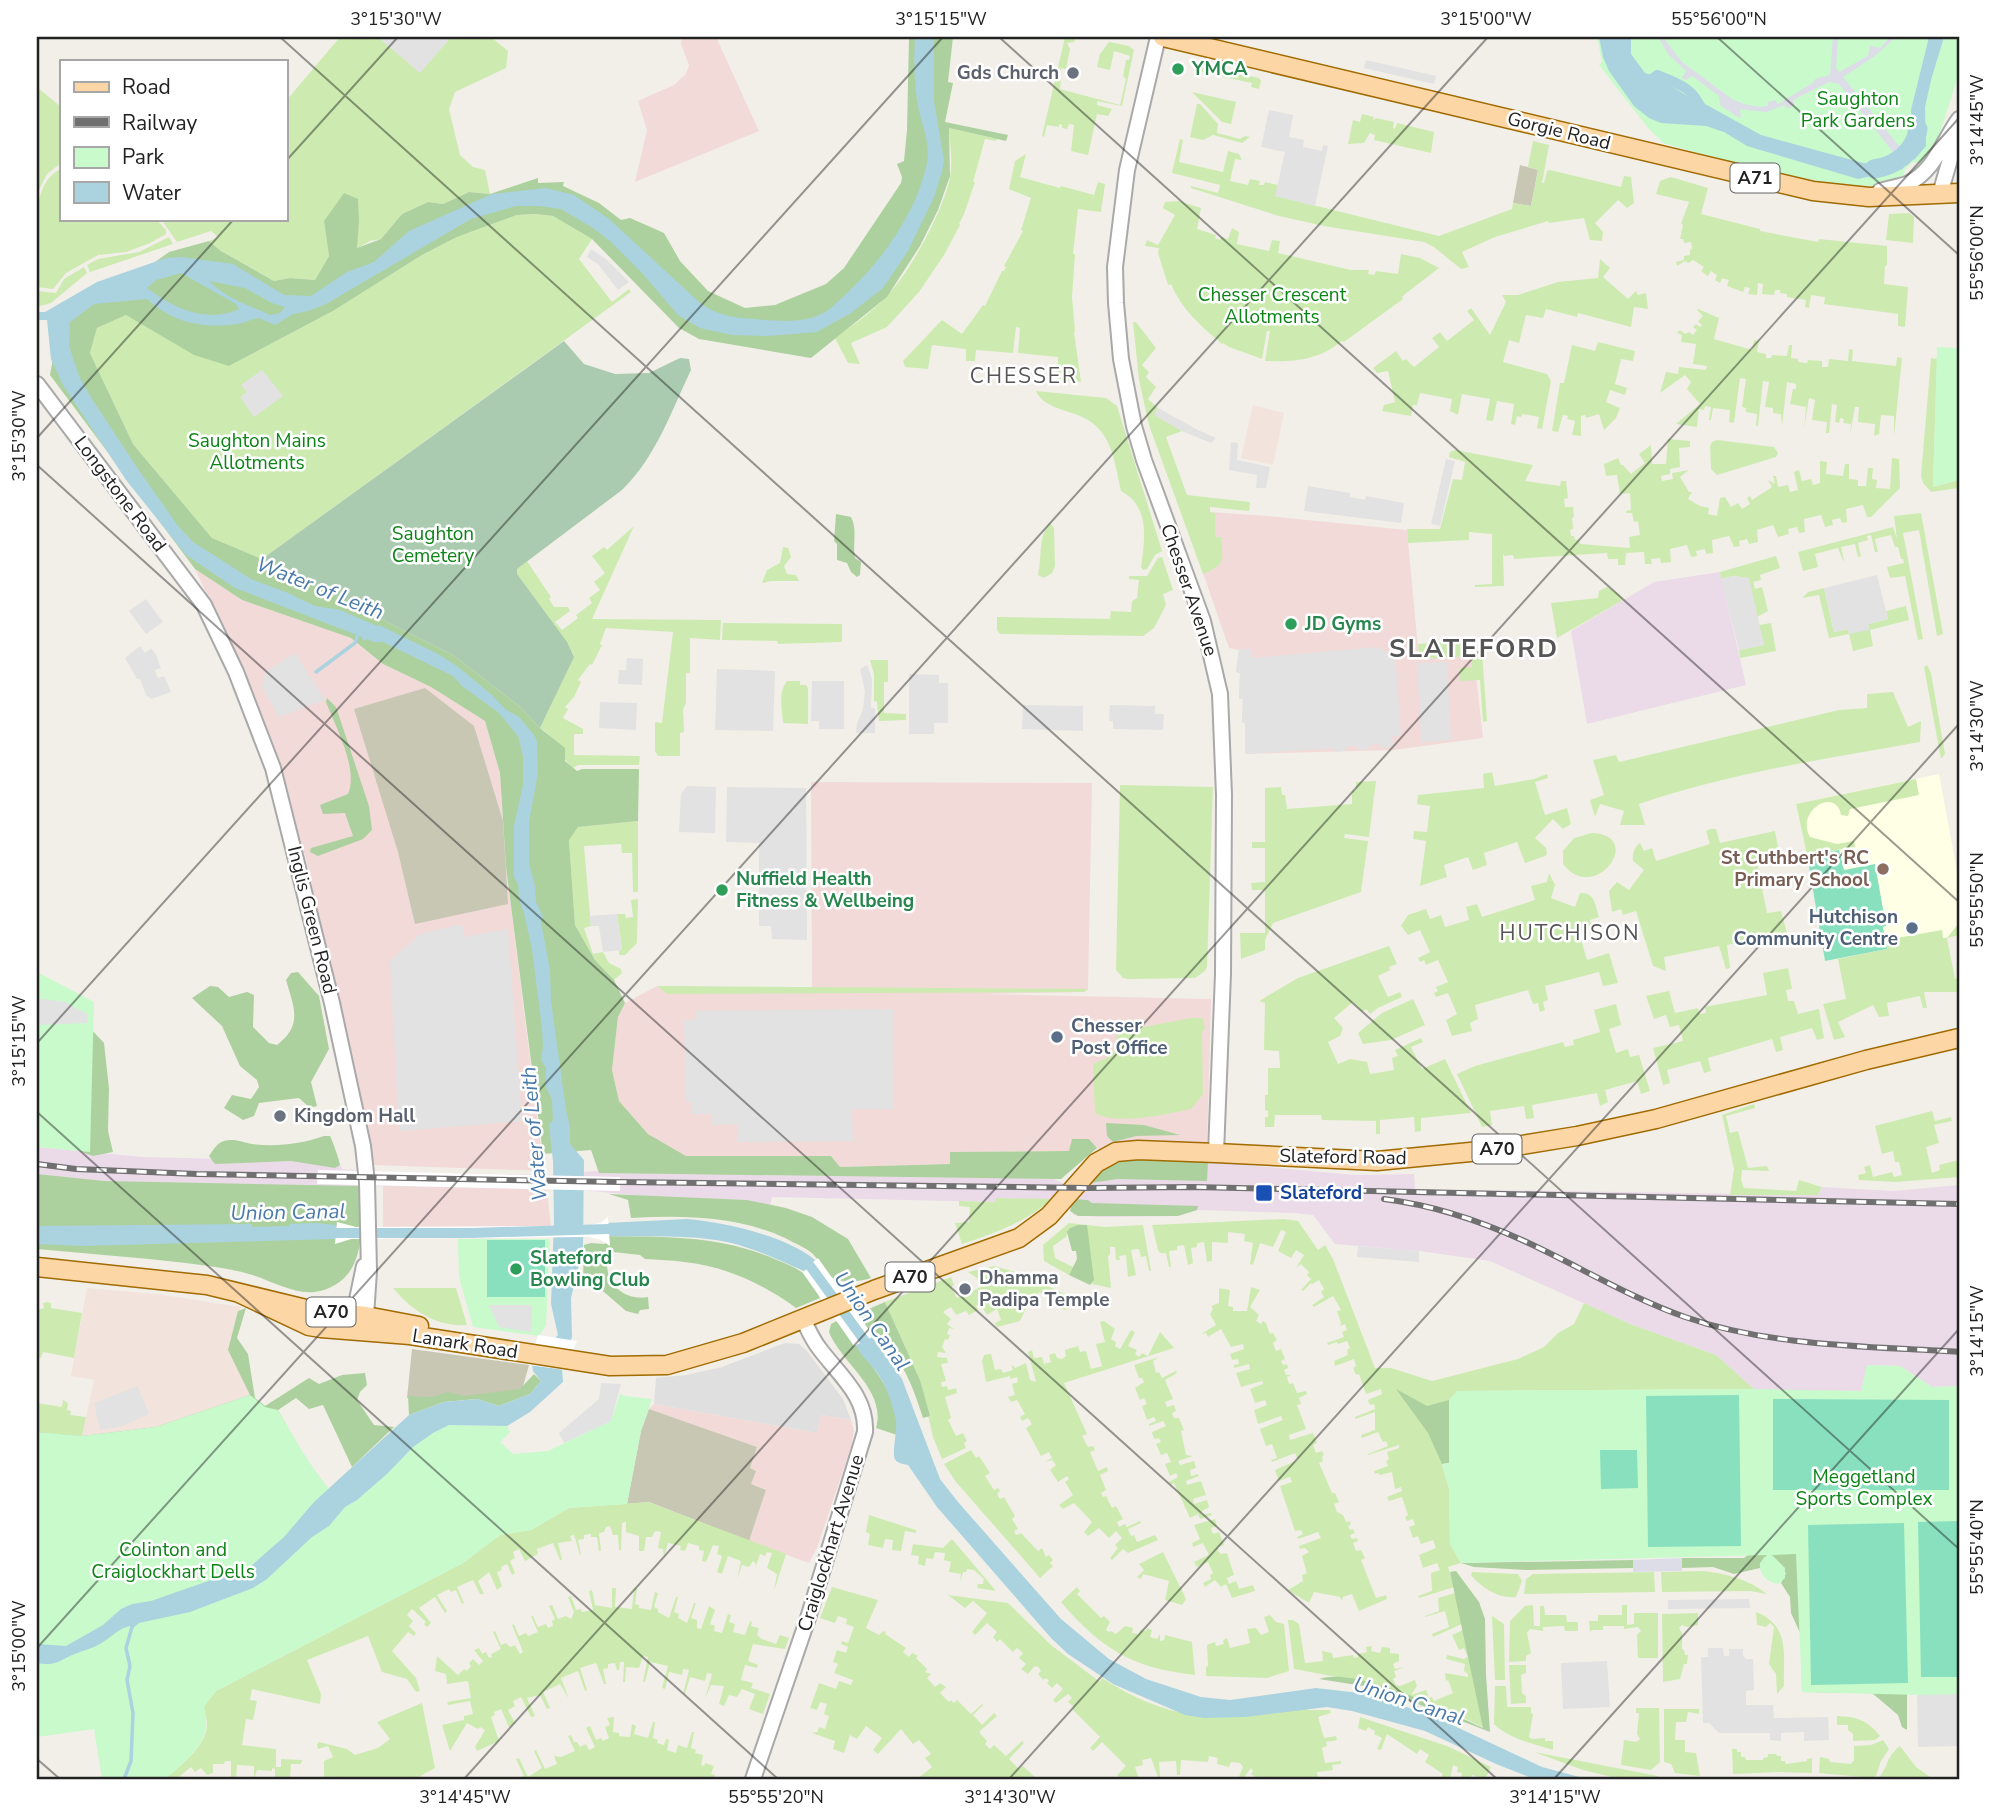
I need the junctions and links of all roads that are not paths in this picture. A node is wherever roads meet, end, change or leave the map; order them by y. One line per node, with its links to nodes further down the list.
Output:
1 (1160, 37): 6 (main road, Gorgie Road / A71); 10 (street, Chesser Avenue)
2 (1959, 120): 6 (street)
3 (1959, 126): 5 (street)
4 (1959, 192): 5 (main road, Gorgie Road / A71)
5 (1940, 194): 6 (main road, Gorgie Road / A71)
6 (1869, 197)
7 (37, 384): 8 (street, Longstone Road)
8 (204, 605): 13 (street, Inglis Green Road)
9 (1959, 1038): 10 (main road, Slateford Road / A70)
10 (1216, 1153): 12 (main road, Slateford Road / A70)
11 (37, 1267): 13 (main road, Lanark Road / A70)
12 (803, 1319): 13 (main road, Lanark Road / A70); 14 (street, Craiglockhart Avenue)
13 (359, 1323)
14 (753, 1779)

